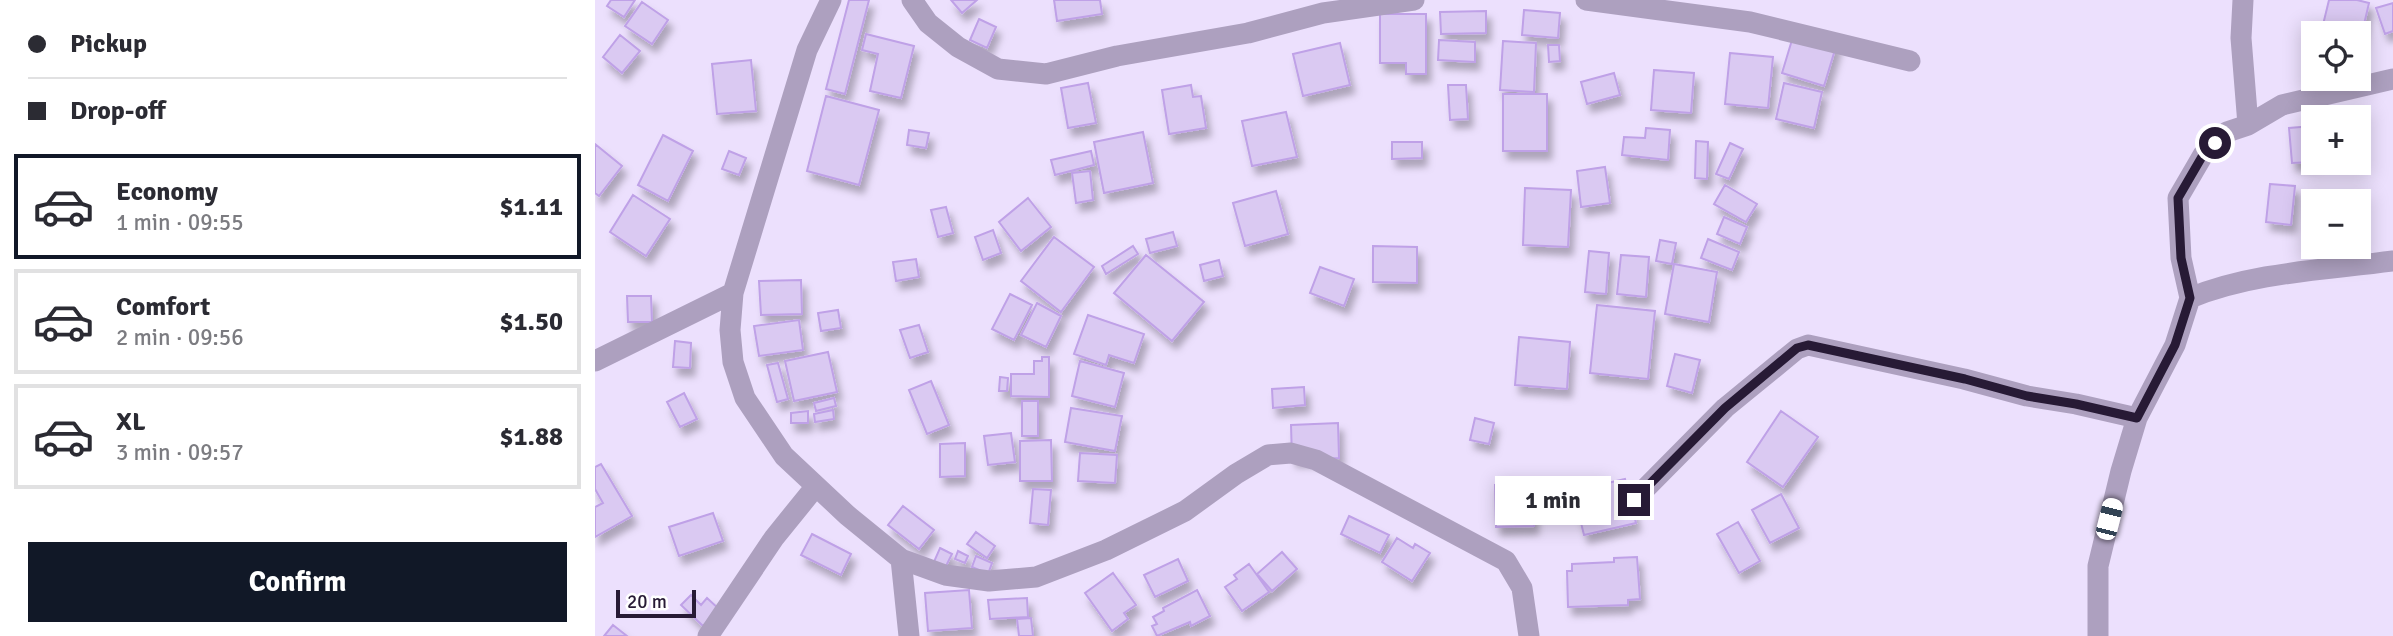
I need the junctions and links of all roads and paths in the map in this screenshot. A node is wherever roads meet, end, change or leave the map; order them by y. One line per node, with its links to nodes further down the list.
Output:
1 (831, 0): 11 (street)
2 (912, 0): 6 (street)
3 (1414, 0): 6 (street)
4 (1586, 0): 7 (street)
5 (2243, 0): 9 (street)
6 (1385, 1)
7 (1910, 61)
8 (2393, 79): 9 (street)
9 (2248, 125): 12 (street)
10 (2393, 261): 12 (street)
11 (733, 293): 13 (street); 15 (street)
12 (2190, 298): 14 (street)
13 (595, 361)
14 (2137, 418): 16 (street); 21 (street)
15 (816, 486): 17 (street); 18 (street)
16 (1634, 500)
17 (901, 559): 19 (street); 20 (street)
18 (708, 636)
19 (909, 636)
20 (1529, 636)
21 (2098, 636)

